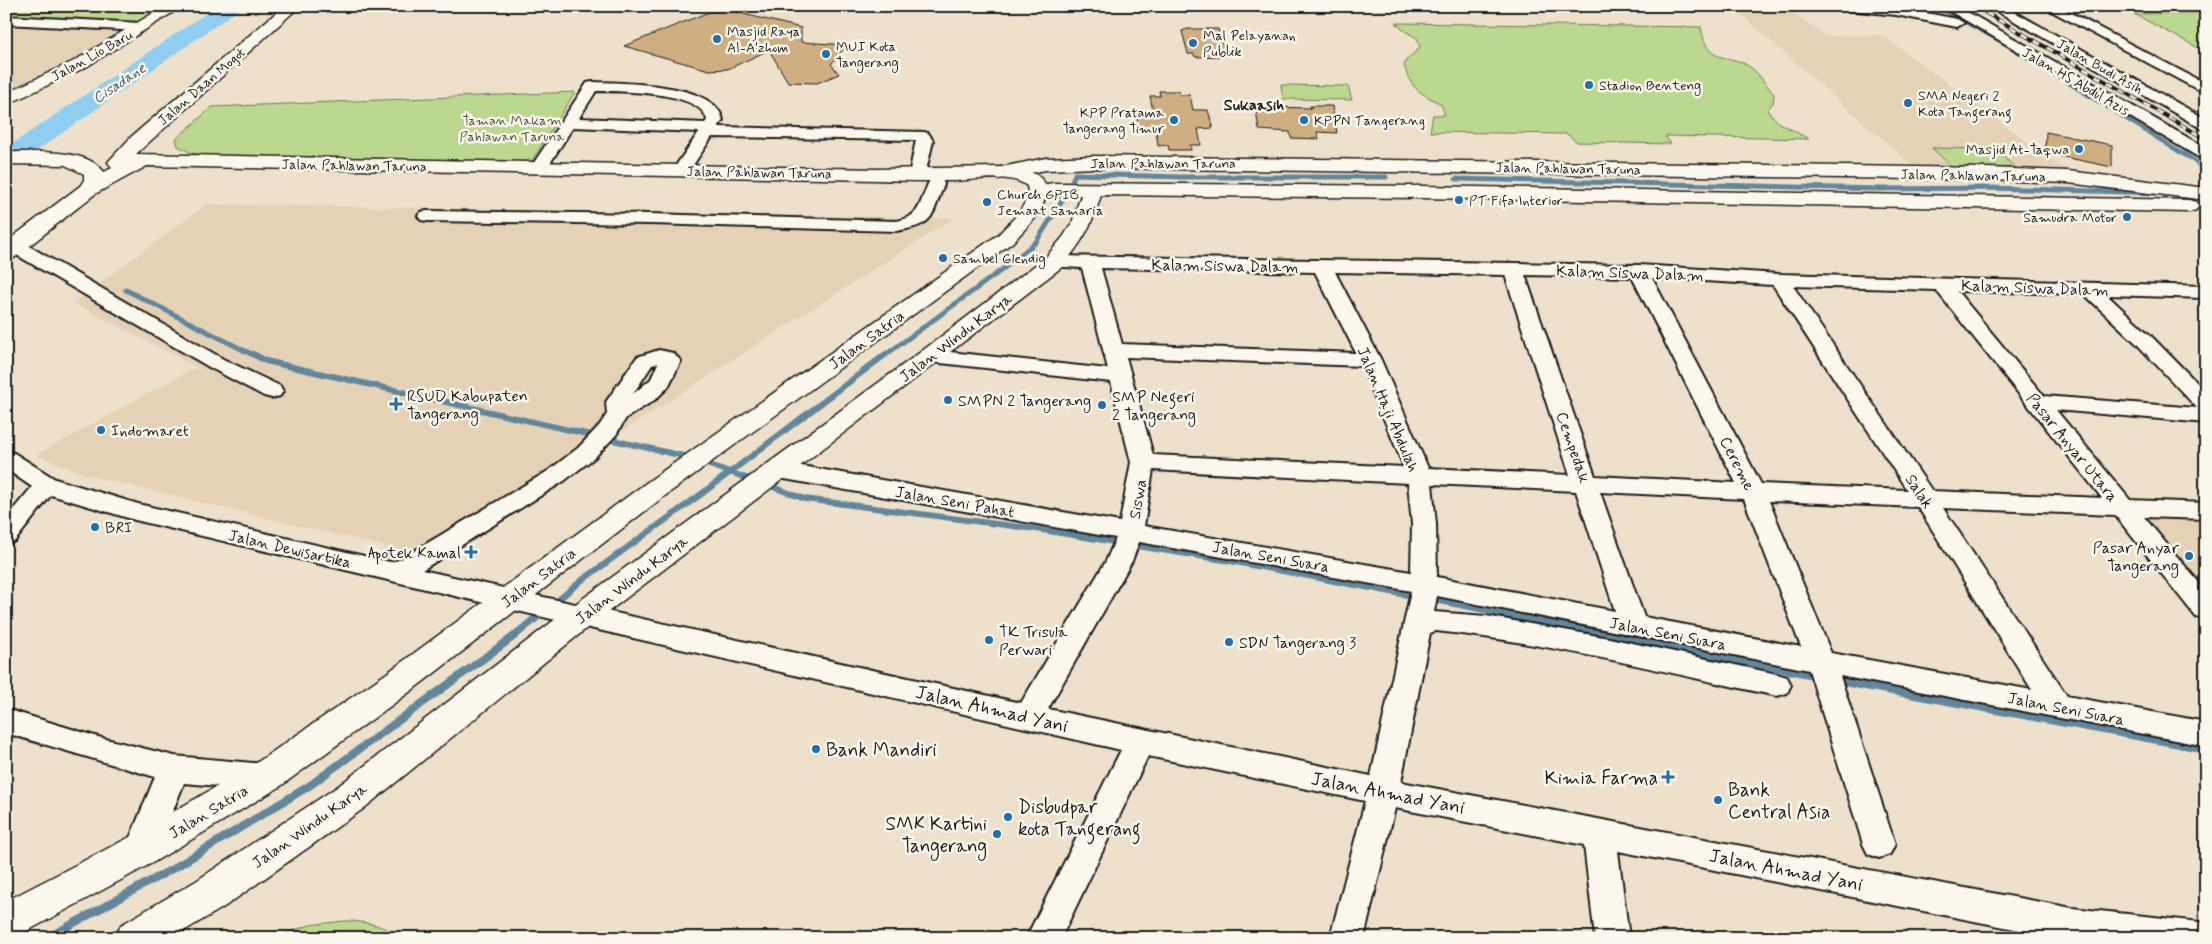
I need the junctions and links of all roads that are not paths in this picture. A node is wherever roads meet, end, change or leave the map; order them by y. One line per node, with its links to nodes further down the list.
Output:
1 (176, 6): 11 (main road, Jalan Lio Baru)
2 (293, 6): 24 (main road, Jalan Daan Mogot)
3 (306, 6): 26 (main road, Jalan Daan Mogot)
4 (1848, 6): 10 (street)
5 (1928, 6): 10 (street)
6 (1947, 6): 13 (street, Jalan HS Abdul Azis)
7 (1994, 6): 19 (street, Jalan Budi Asih)
8 (2048, 6): 15 (street)
9 (6, 20): 11 (street)
10 (1957, 23): 12 (street)
11 (141, 27): 17 (main road, Jalan Lio Baru)
12 (1976, 34): 13 (street); 14 (street)
13 (1998, 36): 16 (street, Jalan HS Abdul Azis)
14 (2062, 86): 16 (street); 21 (street)
15 (2205, 90)
16 (2100, 95): 22 (street, Jalan HS Abdul Azis)
17 (6, 100)
18 (568, 122): 20 (street); 20 (street); 28 (street)
19 (2206, 126)
20 (710, 130): 29 (street); 31 (street)
21 (2135, 130)
22 (2206, 155)
23 (6, 158): 25 (main road)
24 (112, 159): 25 (main road); 26 (main road, Jalan Pahlawan Taruna); 26 (main road, Jalan Pahlawan Taruna); 37 (main road)
25 (62, 160): 37 (main road)
26 (179, 166): 28 (main road, Jalan Pahlawan Taruna); 34 (main road, Jalan Pahlawan Taruna); 43 (main road)
27 (1408, 166): 30 (main road, Jalan Pahlawan Taruna); 32 (main road, Jalan Pahlawan Taruna); 38 (main road)
28 (539, 167): 29 (main road, Jalan Pahlawan Taruna)
29 (681, 170): 31 (main road, Jalan Pahlawan Taruna)
30 (998, 173): 31 (main road, Jalan Pahlawan Taruna); 36 (main road)
31 (917, 175)
32 (1752, 175): 33 (main road, Jalan Pahlawan Taruna); 40 (main road)
33 (1990, 177): 39 (main road, Jalan Pahlawan Taruna); 41 (main road)
34 (936, 184): 36 (main road, Jalan Pahlawan Taruna); 44 (street)
35 (1088, 189): 36 (main road, Jalan Pahlawan Taruna); 38 (main road, Jalan Pahlawan Taruna); 46 (main road, Jalan Windu Karya)
36 (1045, 190): 78 (main road, Jalan Satria)
37 (86, 191): 43 (main road)
38 (1421, 192): 40 (main road, Jalan Pahlawan Taruna)
39 (2206, 194)
40 (1770, 196): 41 (main road, Jalan Pahlawan Taruna)
41 (2016, 201): 42 (main road, Jalan Pahlawan Taruna)
42 (2206, 206)
43 (64, 209): 45 (main road)
44 (427, 216)
45 (10, 250): 59 (street)
46 (1054, 262): 47 (street, Kalam Siswa Dalam); 56 (main road, Jalan Windu Karya)
47 (1090, 263): 48 (street, Kalam Siswa Dalam); 55 (street, Siswa)
48 (1322, 266): 49 (street, Kalam Siswa Dalam); 57 (street, Jalan Haji Abdulah)
49 (1513, 269): 50 (street, Kalam Siswa Dalam); 68 (street, Cempedak)
50 (1640, 271): 51 (street, Kalam Siswa Dalam); 70 (street, Cereme)
51 (1779, 280): 52 (street, Kalam Siswa Dalam); 71 (street, Salak)
52 (1941, 284): 53 (street, Kalam Siswa Dalam); 60 (street, Pasar Anyar Utara)
53 (2088, 288): 54 (street, Kalam Siswa Dalam); 61 (street)
54 (2206, 292)
55 (1112, 350): 57 (street); 58 (street, Siswa)
56 (931, 356): 58 (street); 66 (main road, Jalan Windu Karya)
57 (1370, 360): 67 (street, Jalan Haji Abdulah)
58 (1120, 377): 65 (street, Siswa)
59 (272, 391)
60 (2036, 402): 62 (street); 72 (street, Pasar Anyar Utara)
61 (2206, 405)
62 (2206, 416)
63 (613, 422): 76 (street)
64 (6, 458): 69 (street, Jalan Dewisartika)
65 (1143, 462): 67 (street); 75 (street, Siswa)
66 (776, 471): 75 (street, Jalan Seni Pahat); 80 (main road, Jalan Windu Karya)
67 (1419, 475): 68 (street); 77 (street, Jalan Haji Abdulah)
68 (1585, 482): 70 (street); 82 (street, Cempedak)
69 (46, 485): 74 (street); 76 (street, Jalan Dewisartika)
70 (1753, 492): 71 (street); 83 (street, Cereme)
71 (1925, 498): 72 (street); 85 (street, Salak)
72 (2120, 507): 73 (street); 79 (street, Pasar Anyar Utara)
73 (2206, 511)
74 (6, 535)
75 (1126, 543): 77 (street, Jalan Seni Suara); 86 (street, Siswa)
76 (391, 571): 78 (street, Jalan Dewisartika)
77 (1424, 588): 81 (street, Jalan Haji Abdulah); 82 (street, Jalan Seni Suara)
78 (515, 600): 80 (street, Jalan Dewisartika); 91 (main road, Jalan Satria)
79 (2206, 610)
80 (578, 615): 86 (street, Jalan Ahmad Yani); 98 (main road, Jalan Windu Karya)
81 (1418, 623): 84 (street); 92 (street, Jalan Haji Abdulah)
82 (1633, 626): 83 (street, Jalan Seni Suara)
83 (1824, 672): 85 (street, Jalan Seni Suara); 94 (street, Cereme)
84 (1776, 685)
85 (2057, 706): 88 (street, Jalan Seni Suara)
86 (1030, 716): 89 (street, Jalan Ahmad Yani)
87 (10, 724): 90 (street)
88 (2206, 734)
89 (1140, 742): 92 (street, Jalan Ahmad Yani); 99 (street)
90 (174, 769): 91 (street); 95 (street)
91 (265, 777): 95 (main road, Jalan Satria)
92 (1383, 792): 93 (street, Jalan Ahmad Yani); 100 (street, Jalan Haji Abdulah)
93 (1600, 833): 97 (street, Jalan Ahmad Yani); 101 (street)
94 (1879, 844)
95 (142, 850): 96 (main road, Jalan Satria)
96 (6, 922)
97 (2076, 931): 102 (street, Jalan Ahmad Yani)
98 (135, 938)
99 (1043, 938)
100 (1347, 938)
101 (1612, 938)
102 (2200, 938)

